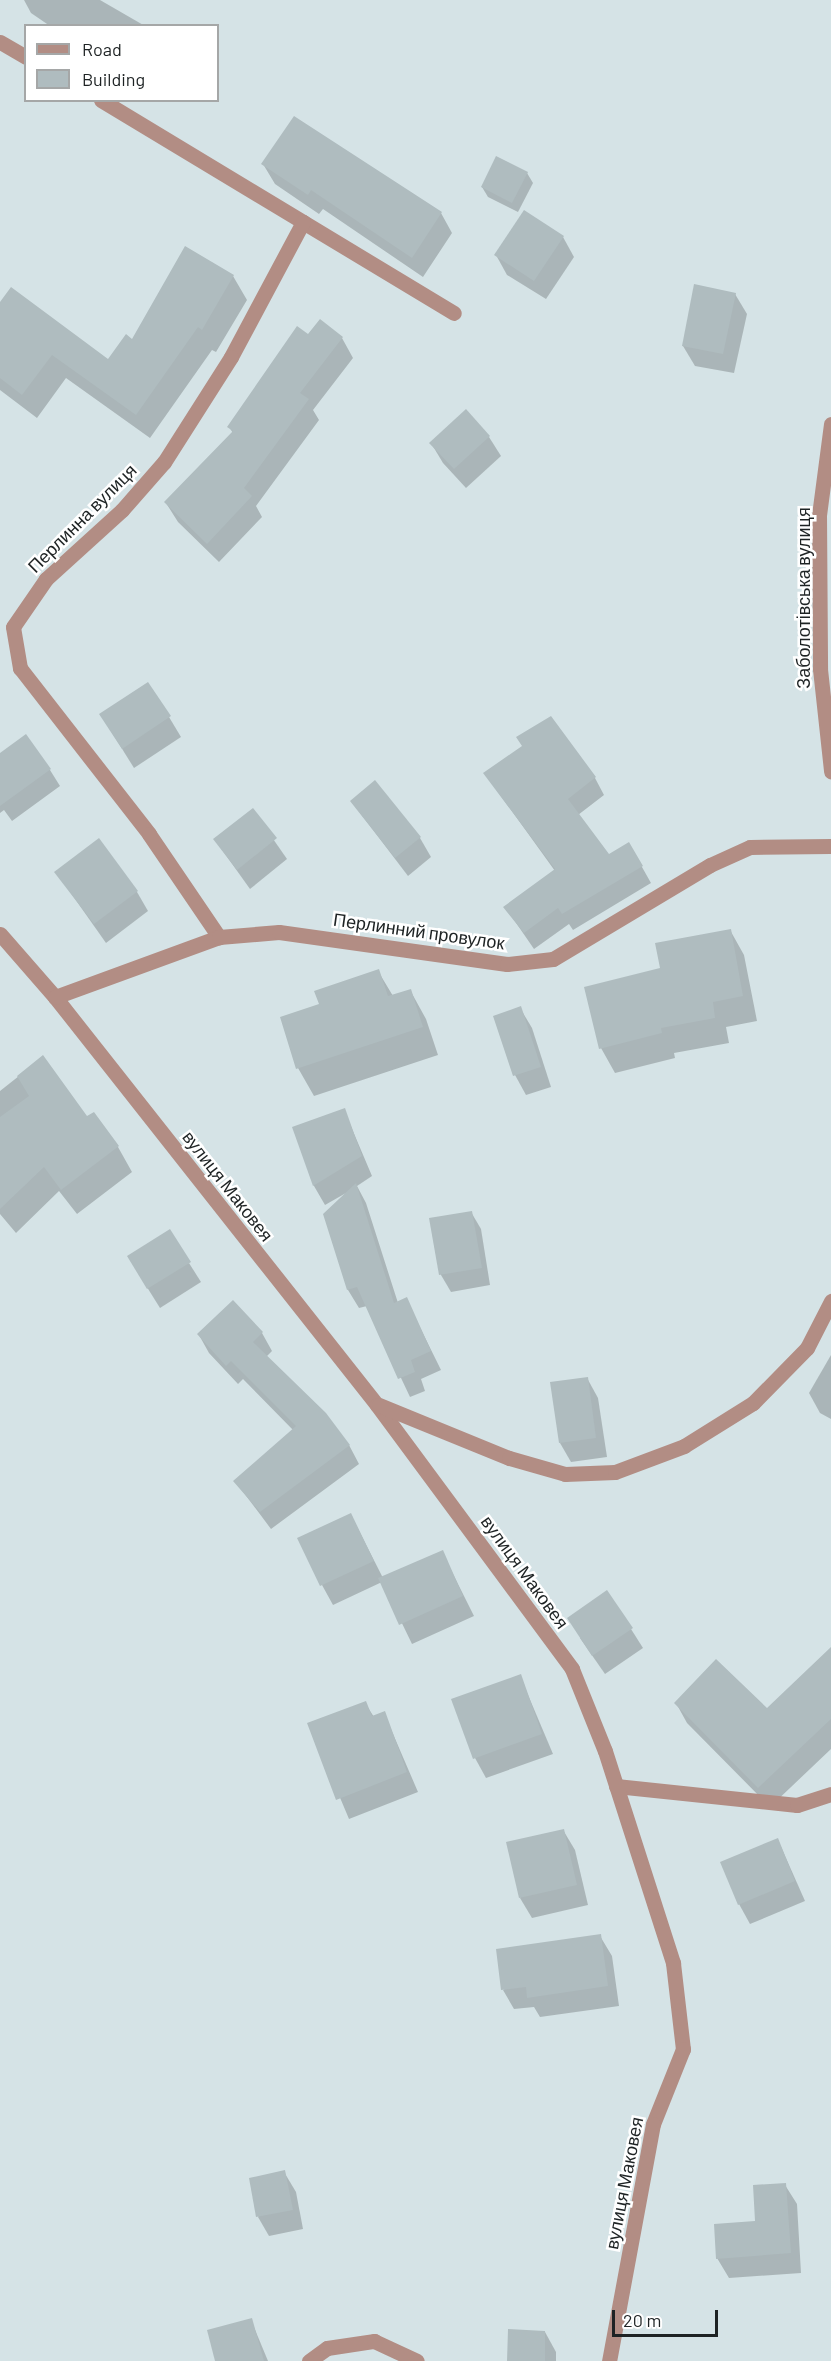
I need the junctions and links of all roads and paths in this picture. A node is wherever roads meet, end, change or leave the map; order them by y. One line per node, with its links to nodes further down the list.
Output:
1 (0, 42): 2 (street)
2 (24, 56)
3 (104, 102): 4 (street)
4 (303, 222): 5 (street); 10 (street, Перлинна вулиця)
5 (454, 313)
6 (831, 424): 7 (street, Заболотівська вулиця)
7 (831, 771)
8 (831, 846): 10 (street, Перлинний провулок)
9 (0, 934): 11 (street, вулиця Маковея)
10 (219, 937): 11 (street, Перлинний провулок)
11 (55, 996): 13 (street, вулиця Маковея)
12 (831, 1301): 13 (street)
13 (378, 1405): 14 (street, вулиця Маковея)
14 (616, 1786): 15 (street); 18 (street, вулиця Маковея)
15 (831, 1794)
16 (309, 2361): 17 (street)
17 (417, 2361)
18 (609, 2361)

